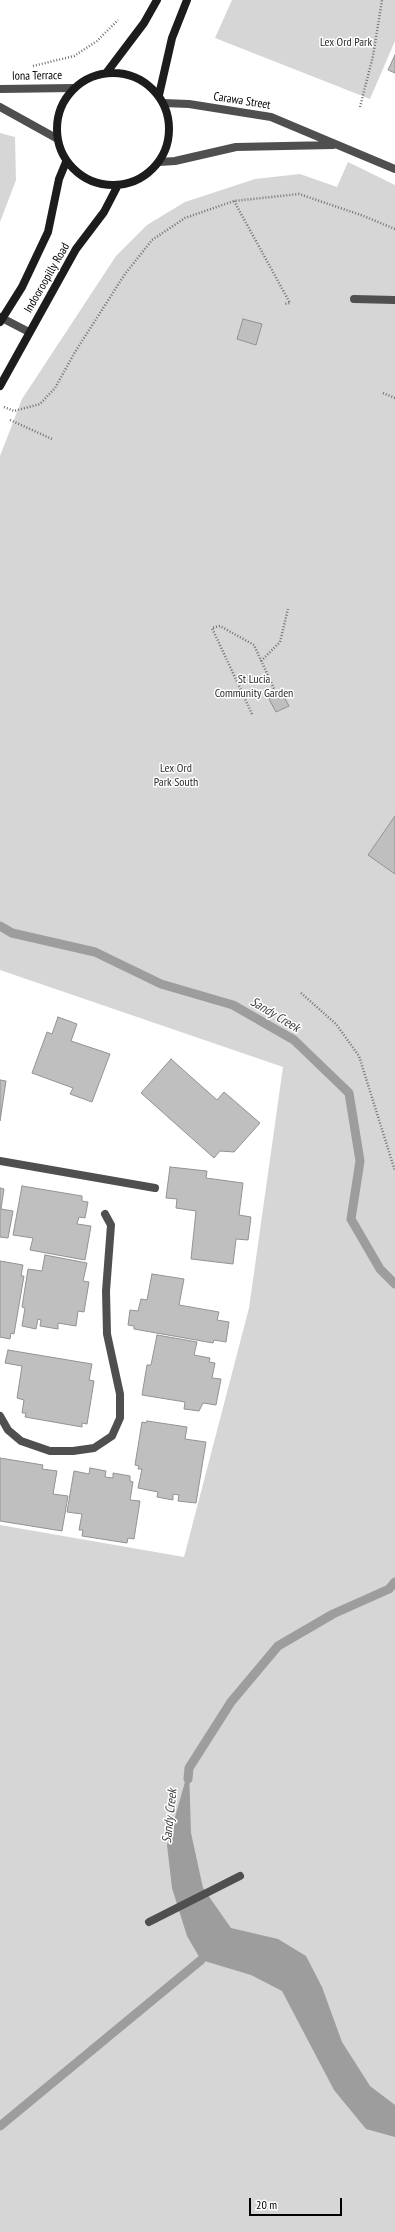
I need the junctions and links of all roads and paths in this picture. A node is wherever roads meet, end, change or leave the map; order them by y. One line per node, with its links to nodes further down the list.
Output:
1 (157, 0): 6 (main road)
2 (187, 0): 9 (main road)
3 (382, 0): 12 (path)
4 (120, 19): 5 (path)
5 (28, 68)
6 (107, 72): 7 (main road); 9 (main road)
7 (74, 88): 8 (street, Iona Terrace); 13 (main road)
8 (0, 89)
9 (159, 95): 10 (main road)
10 (163, 103): 14 (street, Carawa Street); 16 (main road)
11 (0, 107): 13 (street)
12 (360, 107)
13 (56, 138): 15 (main road)
14 (336, 145): 16 (street, Carawa Street); 17 (street, Carawa Street)
15 (66, 162): 18 (main road); 24 (main road, Indooroopilly Road)
16 (159, 162): 18 (main road)
17 (395, 169)
18 (118, 185): 25 (main road, Indooroopilly Road)
19 (234, 201): 20 (path); 23 (path); 29 (path)
20 (395, 229)
21 (354, 299): 22 (street)
22 (395, 300)
23 (284, 304)
24 (1, 319): 25 (street)
25 (29, 332): 26 (main road, Indooroopilly Road)
26 (0, 386)
27 (383, 393): 28 (path)
28 (395, 398)
29 (1, 406)
30 (10, 420): 31 (path)
31 (52, 439)
32 (288, 609): 33 (path)
33 (261, 662): 34 (path); 35 (path)
34 (275, 692)
35 (252, 714)
36 (301, 993): 38 (path)
37 (0, 1161): 39 (street)
38 (395, 1171)
39 (155, 1188)
40 (105, 1214): 41 (street)
41 (0, 1416)
42 (240, 1876): 43 (street)
43 (149, 1922)

